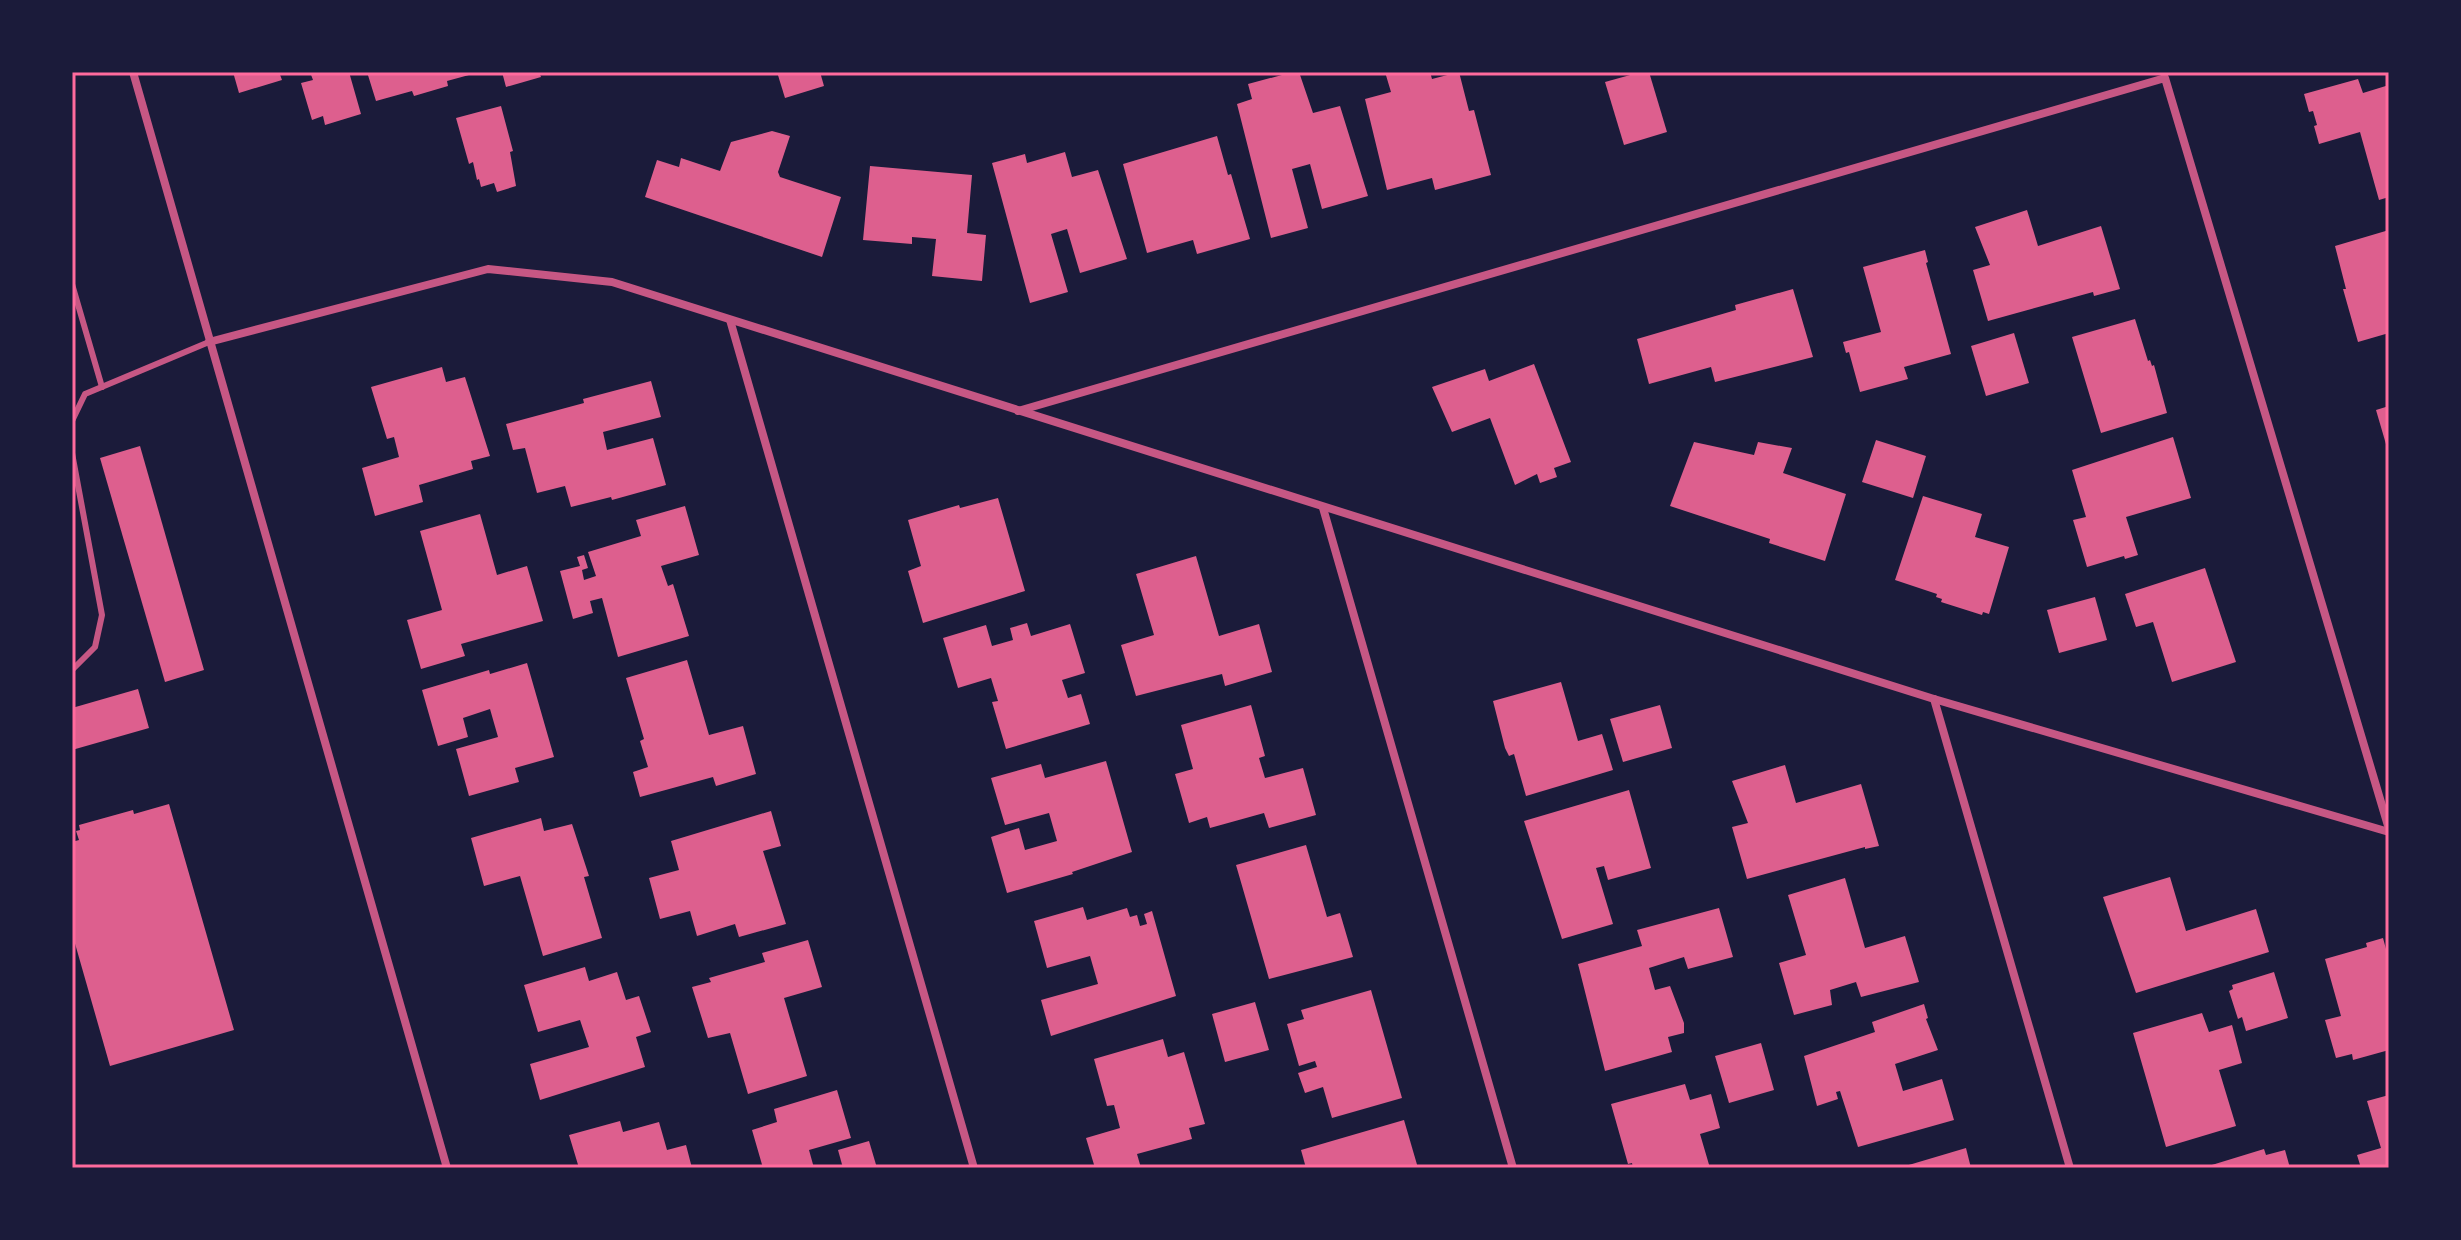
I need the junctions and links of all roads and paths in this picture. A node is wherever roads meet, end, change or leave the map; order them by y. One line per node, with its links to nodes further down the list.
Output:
1 (133, 72): 4 (street)
2 (72, 284): 5 (lane)
3 (730, 320): 4 (street); 6 (street); 14 (street)
4 (209, 342): 5 (lane); 13 (street)
5 (102, 387): 7 (lane)
6 (1017, 411): 9 (street); 12 (street)
7 (72, 421)
8 (72, 453): 10 (lane)
9 (1323, 508): 11 (street); 15 (street)
10 (72, 670)
11 (1934, 699): 12 (street); 16 (street)
12 (2389, 830)
13 (447, 1168)
14 (974, 1168)
15 (1513, 1168)
16 (2070, 1168)

